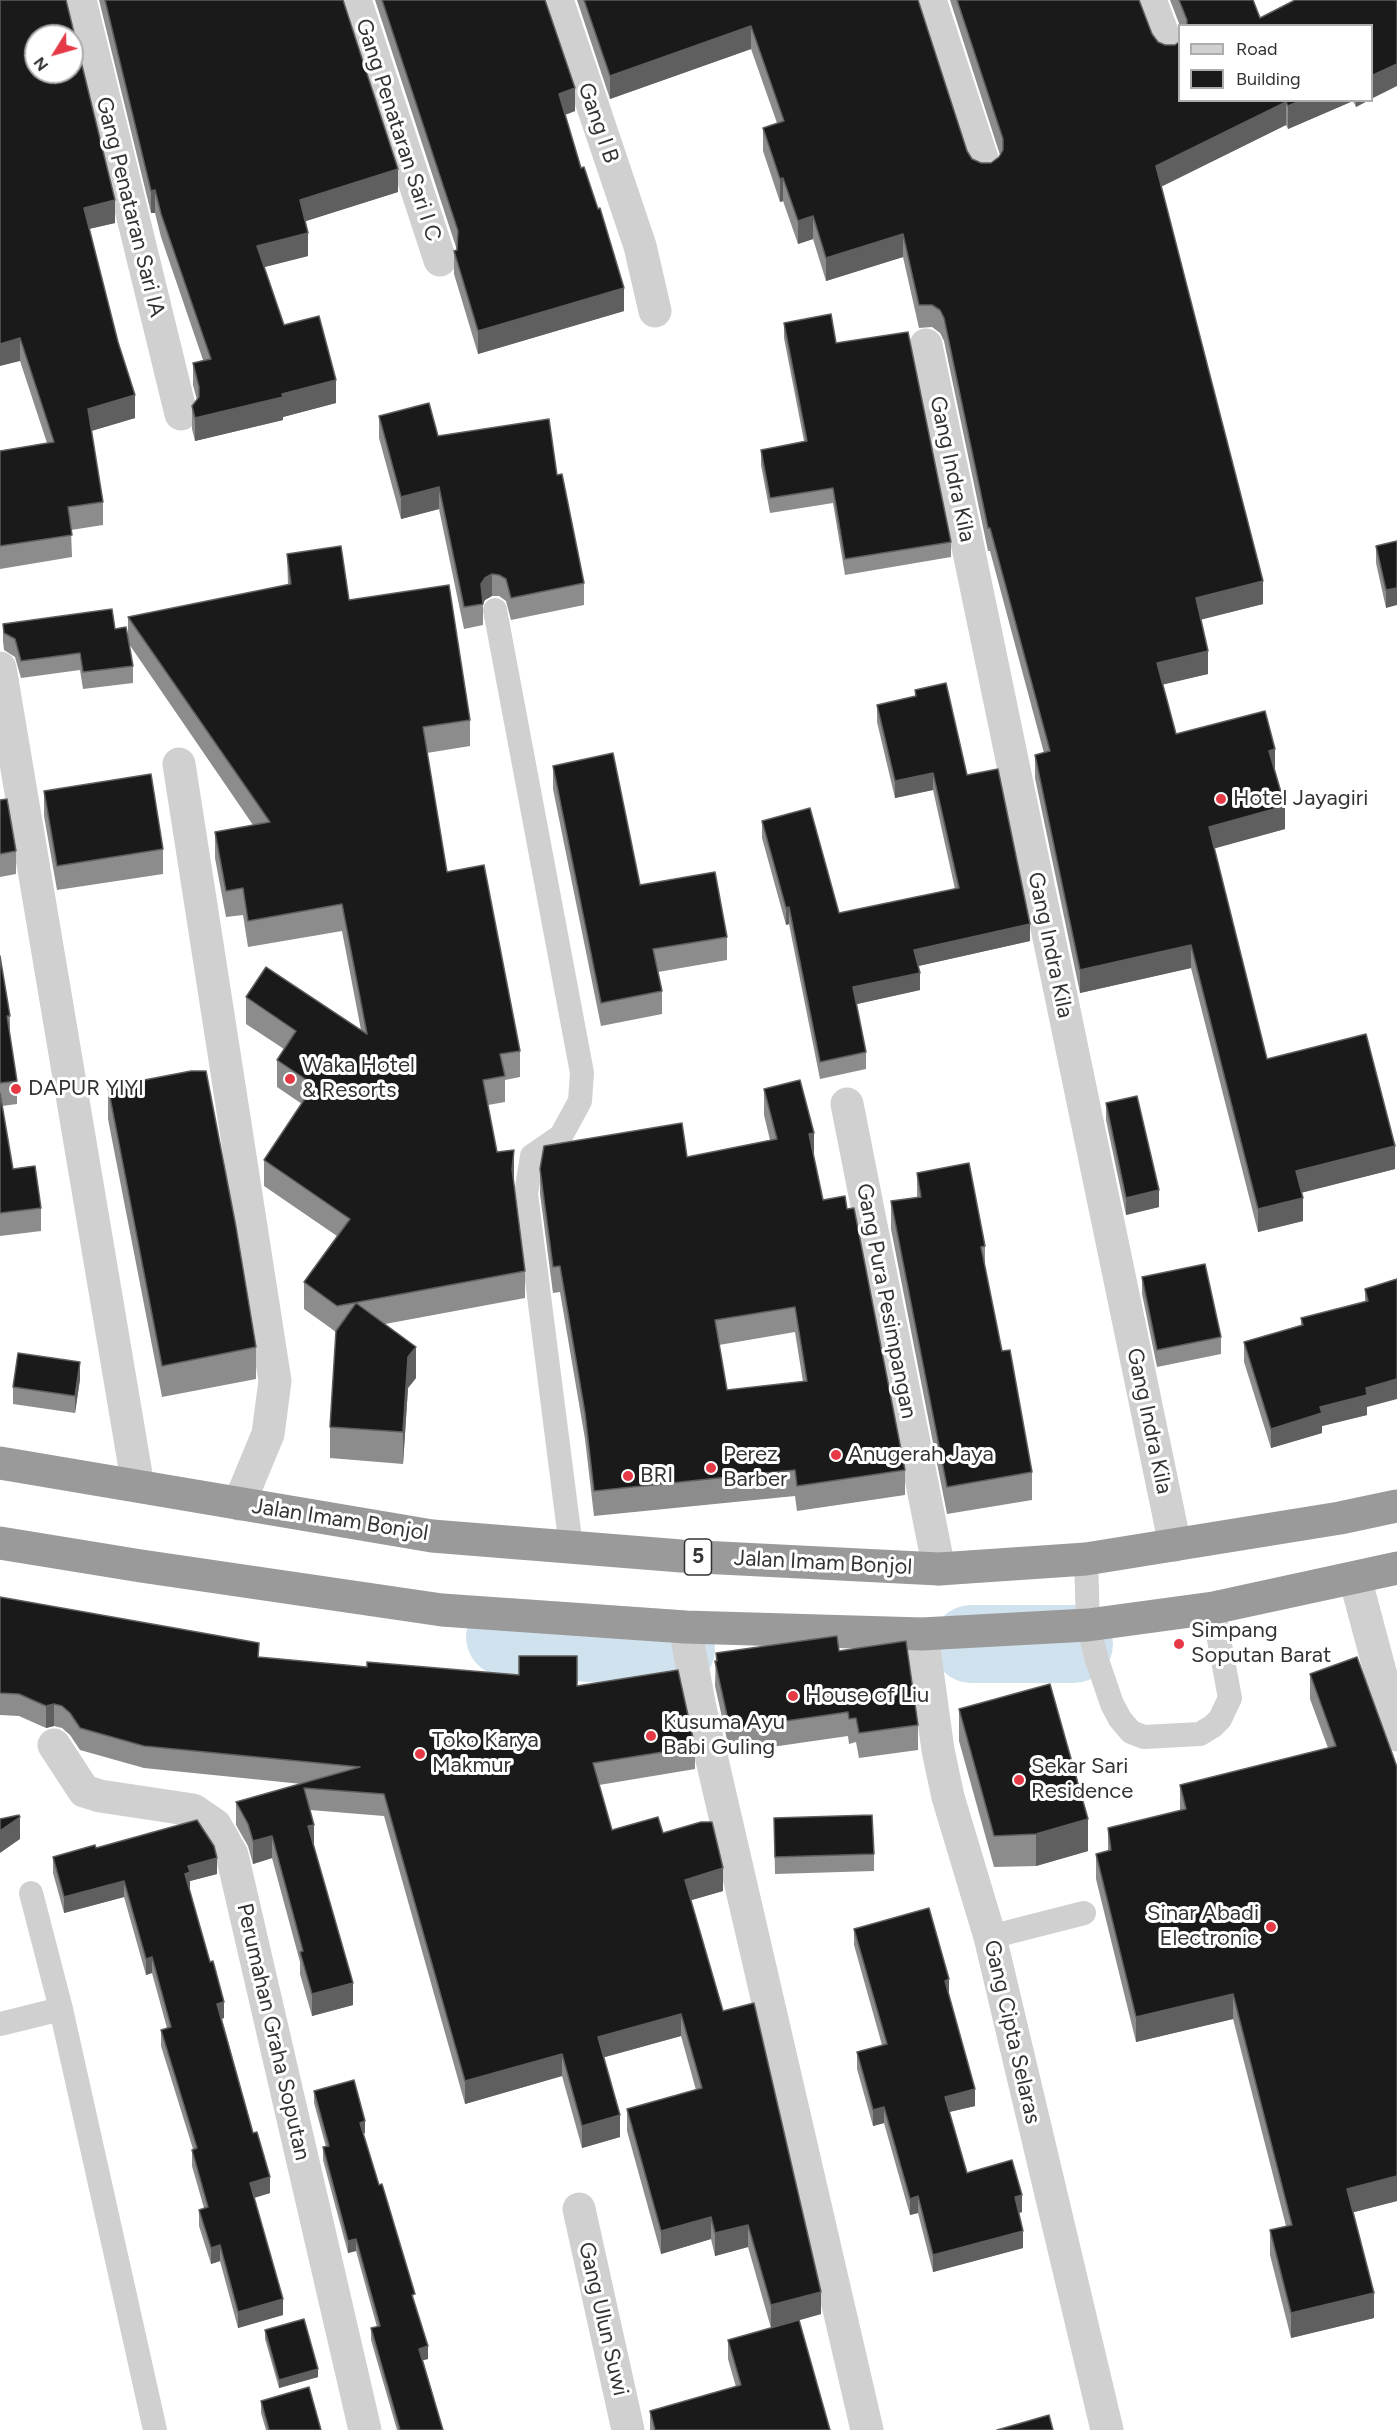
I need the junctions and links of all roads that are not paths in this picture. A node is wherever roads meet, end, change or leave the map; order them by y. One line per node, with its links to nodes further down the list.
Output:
1 (80, 0): 11 (street, Gang Penataran Sari IA)
2 (355, 0): 8 (street, Gang Penataran Sari I C)
3 (556, 0): 9 (street, Gang I B)
4 (930, 0): 7 (street)
5 (1150, 0): 6 (street)
6 (1169, 50)
7 (985, 168)
8 (440, 260)
9 (655, 311)
10 (926, 345): 21 (street, Gang Indra Kila)
11 (181, 414)
12 (495, 610): 22 (lane)
13 (0, 668): 17 (street)
14 (179, 764): 18 (street)
15 (847, 1104): 25 (street, Gang Pura Pesimpangan)
16 (0, 1463): 17 (highway, Jalan Imam Bonjol / 5)
17 (138, 1486): 18 (highway, Jalan Imam Bonjol / 5)
18 (239, 1504): 22 (highway, Jalan Imam Bonjol / 5)
19 (1397, 1506): 21 (highway, Jalan Imam Bonjol / 5)
20 (0, 1543): 29 (highway)
21 (1175, 1545): 23 (highway, Jalan Imam Bonjol / 5)
22 (570, 1547): 25 (highway, Jalan Imam Bonjol / 5)
23 (1086, 1559): 25 (highway, Jalan Imam Bonjol / 5); 28 (lane)
24 (1397, 1568): 26 (highway)
25 (939, 1569)
26 (1355, 1578): 27 (highway); 31 (street)
27 (1213, 1608): 28 (highway); 28 (lane)
28 (1088, 1625): 30 (highway)
29 (685, 1627): 30 (highway); 42 (street)
30 (922, 1635): 35 (street, Gang Cipta Selaras)
31 (1397, 1735)
32 (54, 1745): 40 (street, Perumahan Graha Soputan)
33 (31, 1893): 36 (lane)
34 (1084, 1913): 35 (lane)
35 (990, 1938): 43 (street, Gang Cipta Selaras)
36 (62, 2009): 37 (lane); 39 (lane)
37 (0, 2024)
38 (579, 2209): 41 (street, Gang Ulun Suwi)
39 (155, 2430)
40 (365, 2430)
41 (628, 2430)
42 (867, 2430)
43 (1107, 2430)

